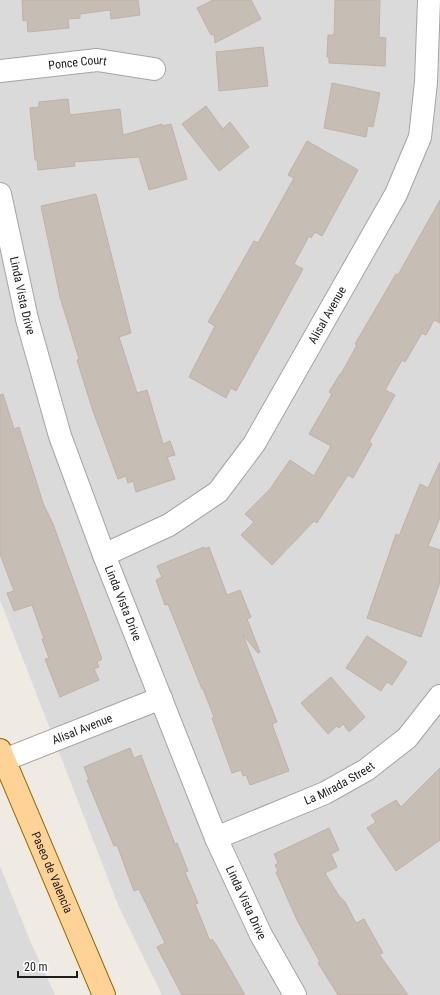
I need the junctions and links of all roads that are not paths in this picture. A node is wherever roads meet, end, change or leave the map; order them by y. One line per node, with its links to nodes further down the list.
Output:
1 (429, 0): 5 (street, Alisal Avenue)
2 (154, 69): 3 (street, Ponce Court)
3 (0, 71)
4 (0, 194): 5 (street, Linda Vista Drive)
5 (104, 554): 7 (street, Linda Vista Drive)
6 (440, 696): 9 (street, La Mirada Street)
7 (161, 698): 8 (street, Alisal Avenue); 9 (street, Linda Vista Drive)
8 (2, 755): 10 (main road, Paseo de Valencia)
9 (216, 838): 11 (street, Linda Vista Drive)
10 (104, 995)
11 (295, 995)

